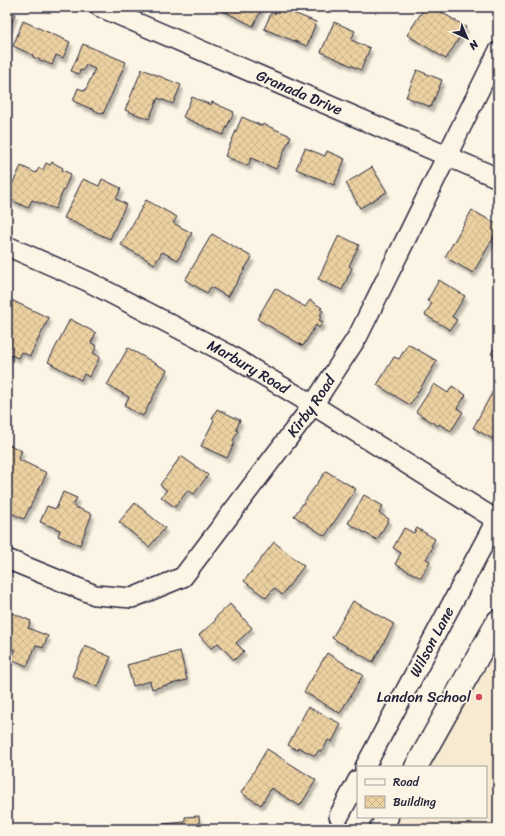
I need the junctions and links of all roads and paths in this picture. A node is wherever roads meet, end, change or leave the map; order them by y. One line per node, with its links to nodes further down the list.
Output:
1 (100, 7): 3 (street, Granada Drive)
2 (498, 52): 3 (street, Kirby Road)
3 (447, 156): 4 (street, Granada Drive); 6 (street, Kirby Road)
4 (498, 178)
5 (7, 246): 6 (street, Marbury Road)
6 (313, 405): 7 (street, Marbury Road); 8 (street, Kirby Road)
7 (497, 519): 10 (street, Wilson Lane)
8 (7, 559)
9 (498, 621): 11 (main road)
10 (366, 766)
11 (417, 766)
12 (357, 782): 13 (street)
13 (339, 816)
14 (387, 818): 15 (main road)
15 (381, 829)

